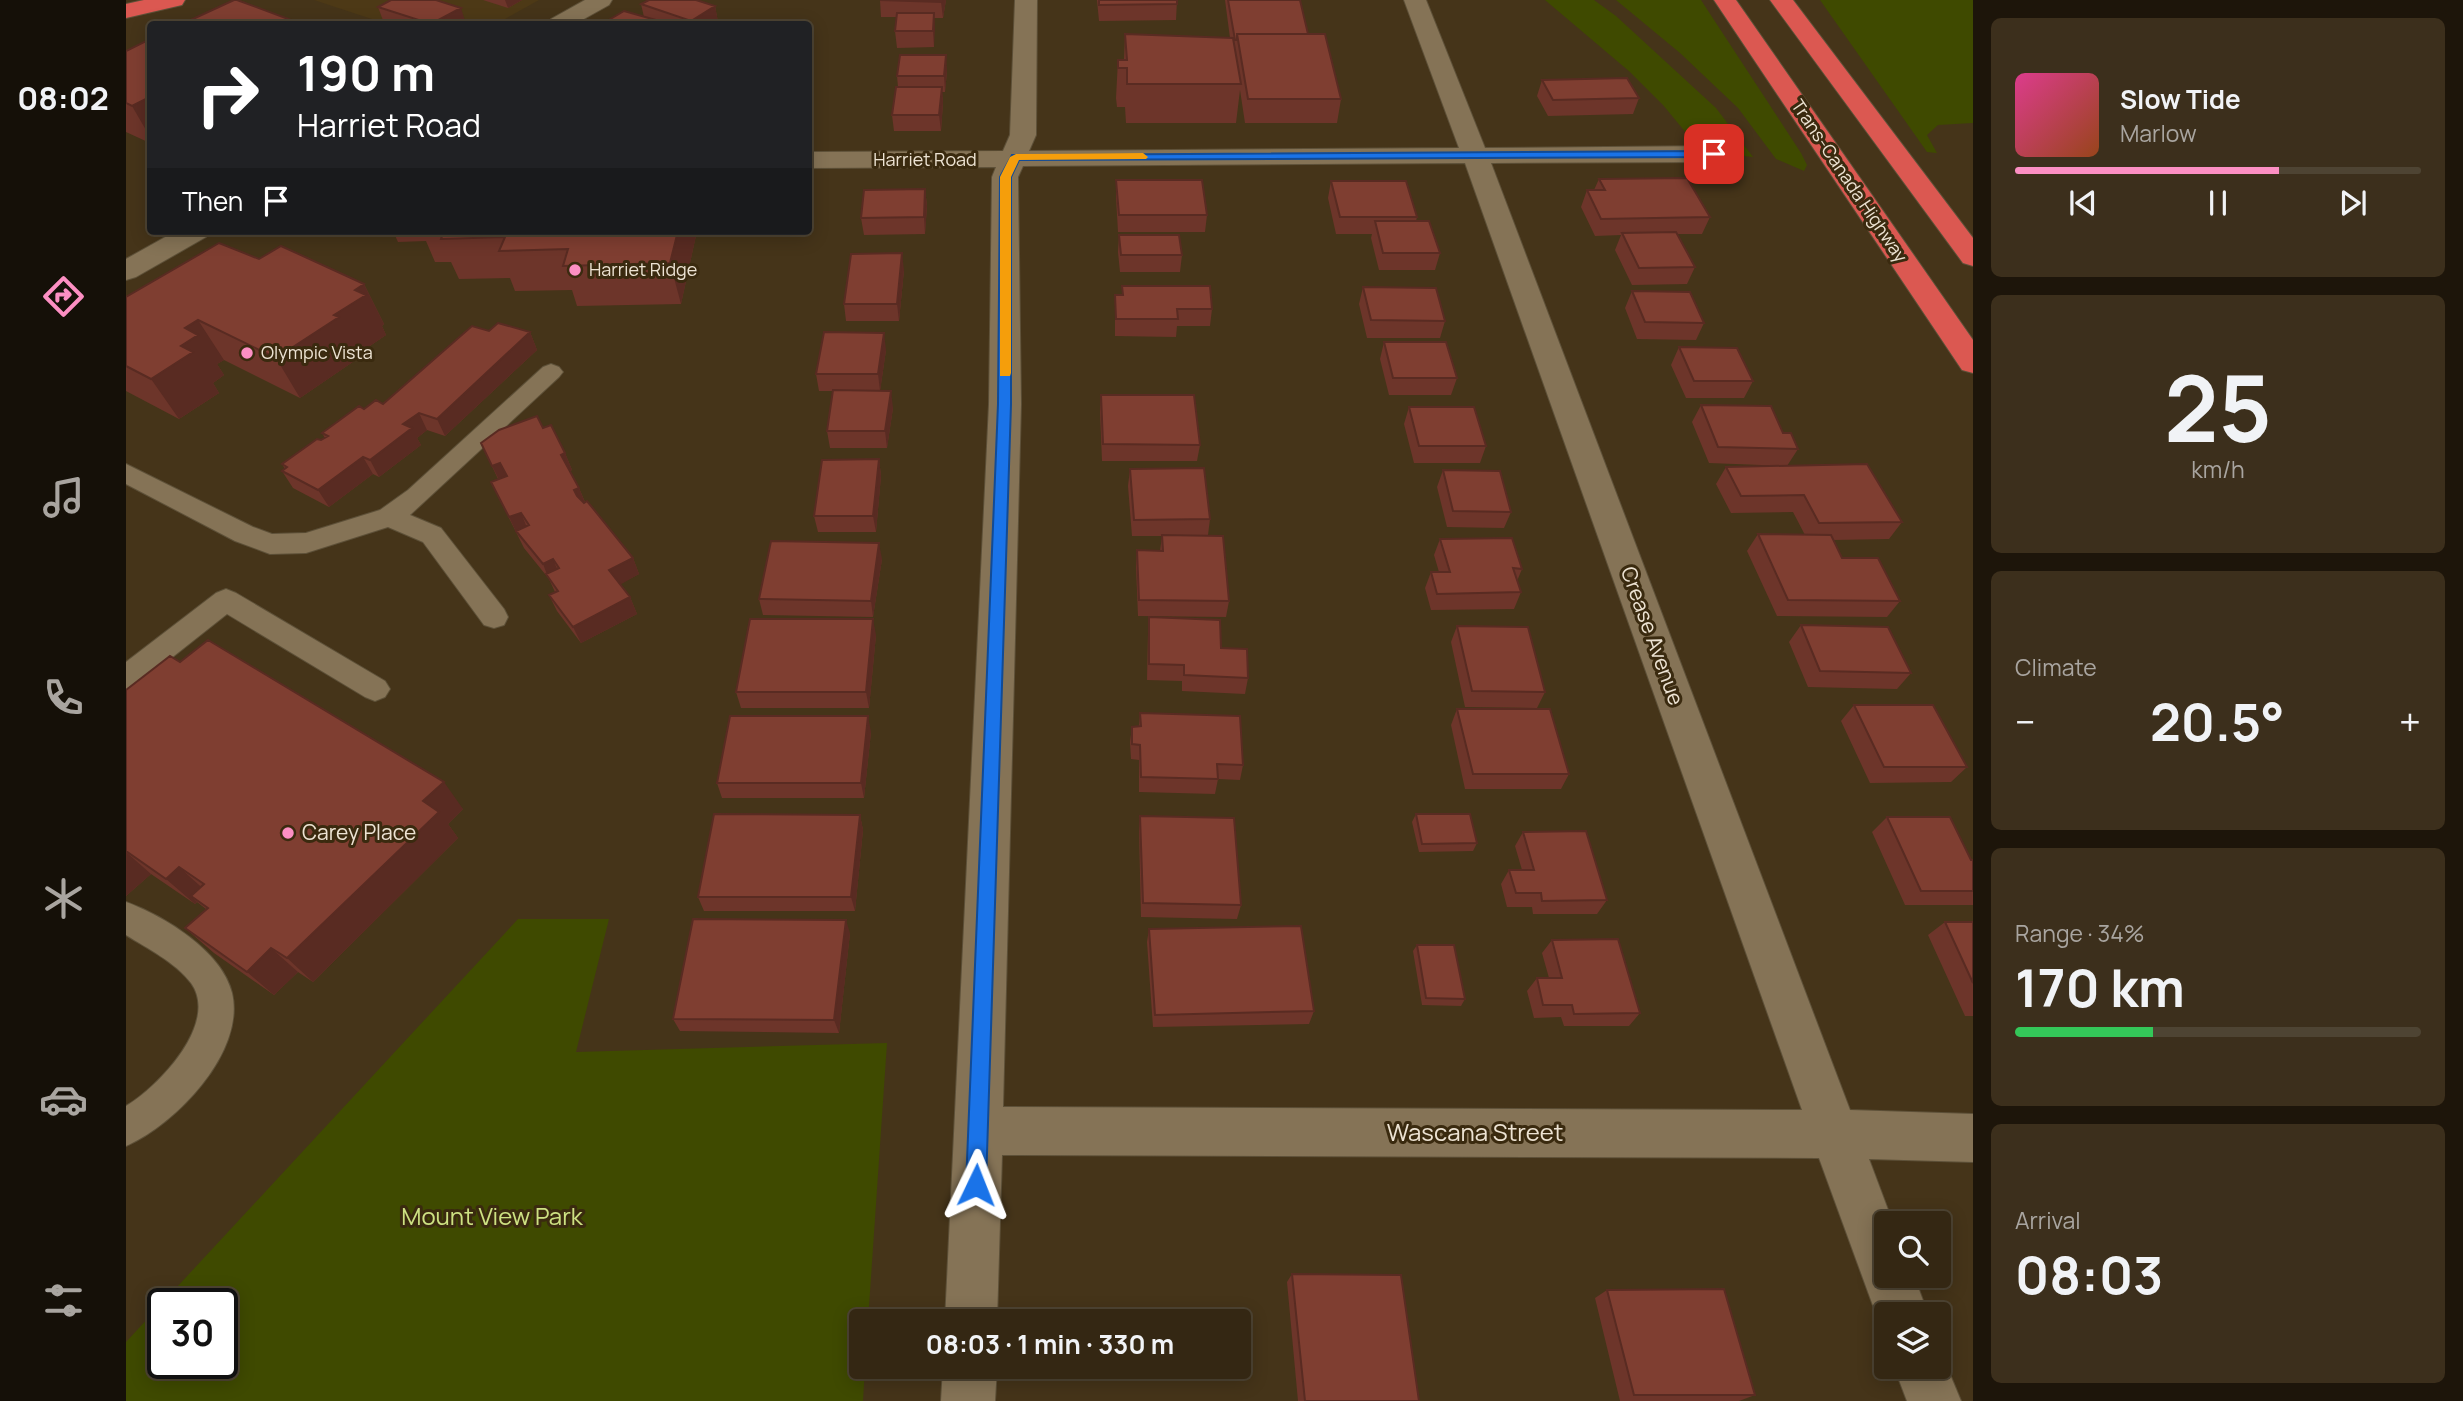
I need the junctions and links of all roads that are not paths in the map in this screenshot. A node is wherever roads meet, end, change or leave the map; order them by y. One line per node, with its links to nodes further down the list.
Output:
1 (174, 0): 7 (highway)
2 (601, 0): 8 (street)
3 (1026, 0): 11 (street)
4 (1415, 0): 10 (street, Crease Avenue)
5 (1725, 0): 16 (highway, Trans-Canada Highway)
6 (1781, 0): 14 (highway)
7 (126, 11)
8 (564, 21)
9 (1714, 154): 10 (street, Harriet Road)
10 (1475, 156): 11 (street, Harriet Road); 26 (street, Crease Avenue)
11 (1016, 157): 12 (street, Harriet Road); 25 (street)
12 (812, 160)
13 (188, 235): 15 (street)
14 (1973, 257)
15 (133, 261)
16 (1973, 363)
17 (551, 372): 19 (lane)
18 (126, 473): 19 (lane)
19 (389, 516): 20 (lane)
20 (494, 617)
21 (126, 678): 22 (lane)
22 (375, 689)
23 (126, 917): 24 (lane)
24 (126, 1127)
25 (978, 1131): 26 (street, Wascana Street); 29 (street)
26 (1835, 1134): 27 (street, Wascana Street); 28 (street, Crease Avenue)
27 (1973, 1138)
28 (1874, 1239)
29 (971, 1309)
30 (969, 1379): 32 (street)
31 (1926, 1379): 33 (street)
32 (968, 1401)
33 (1934, 1401)

